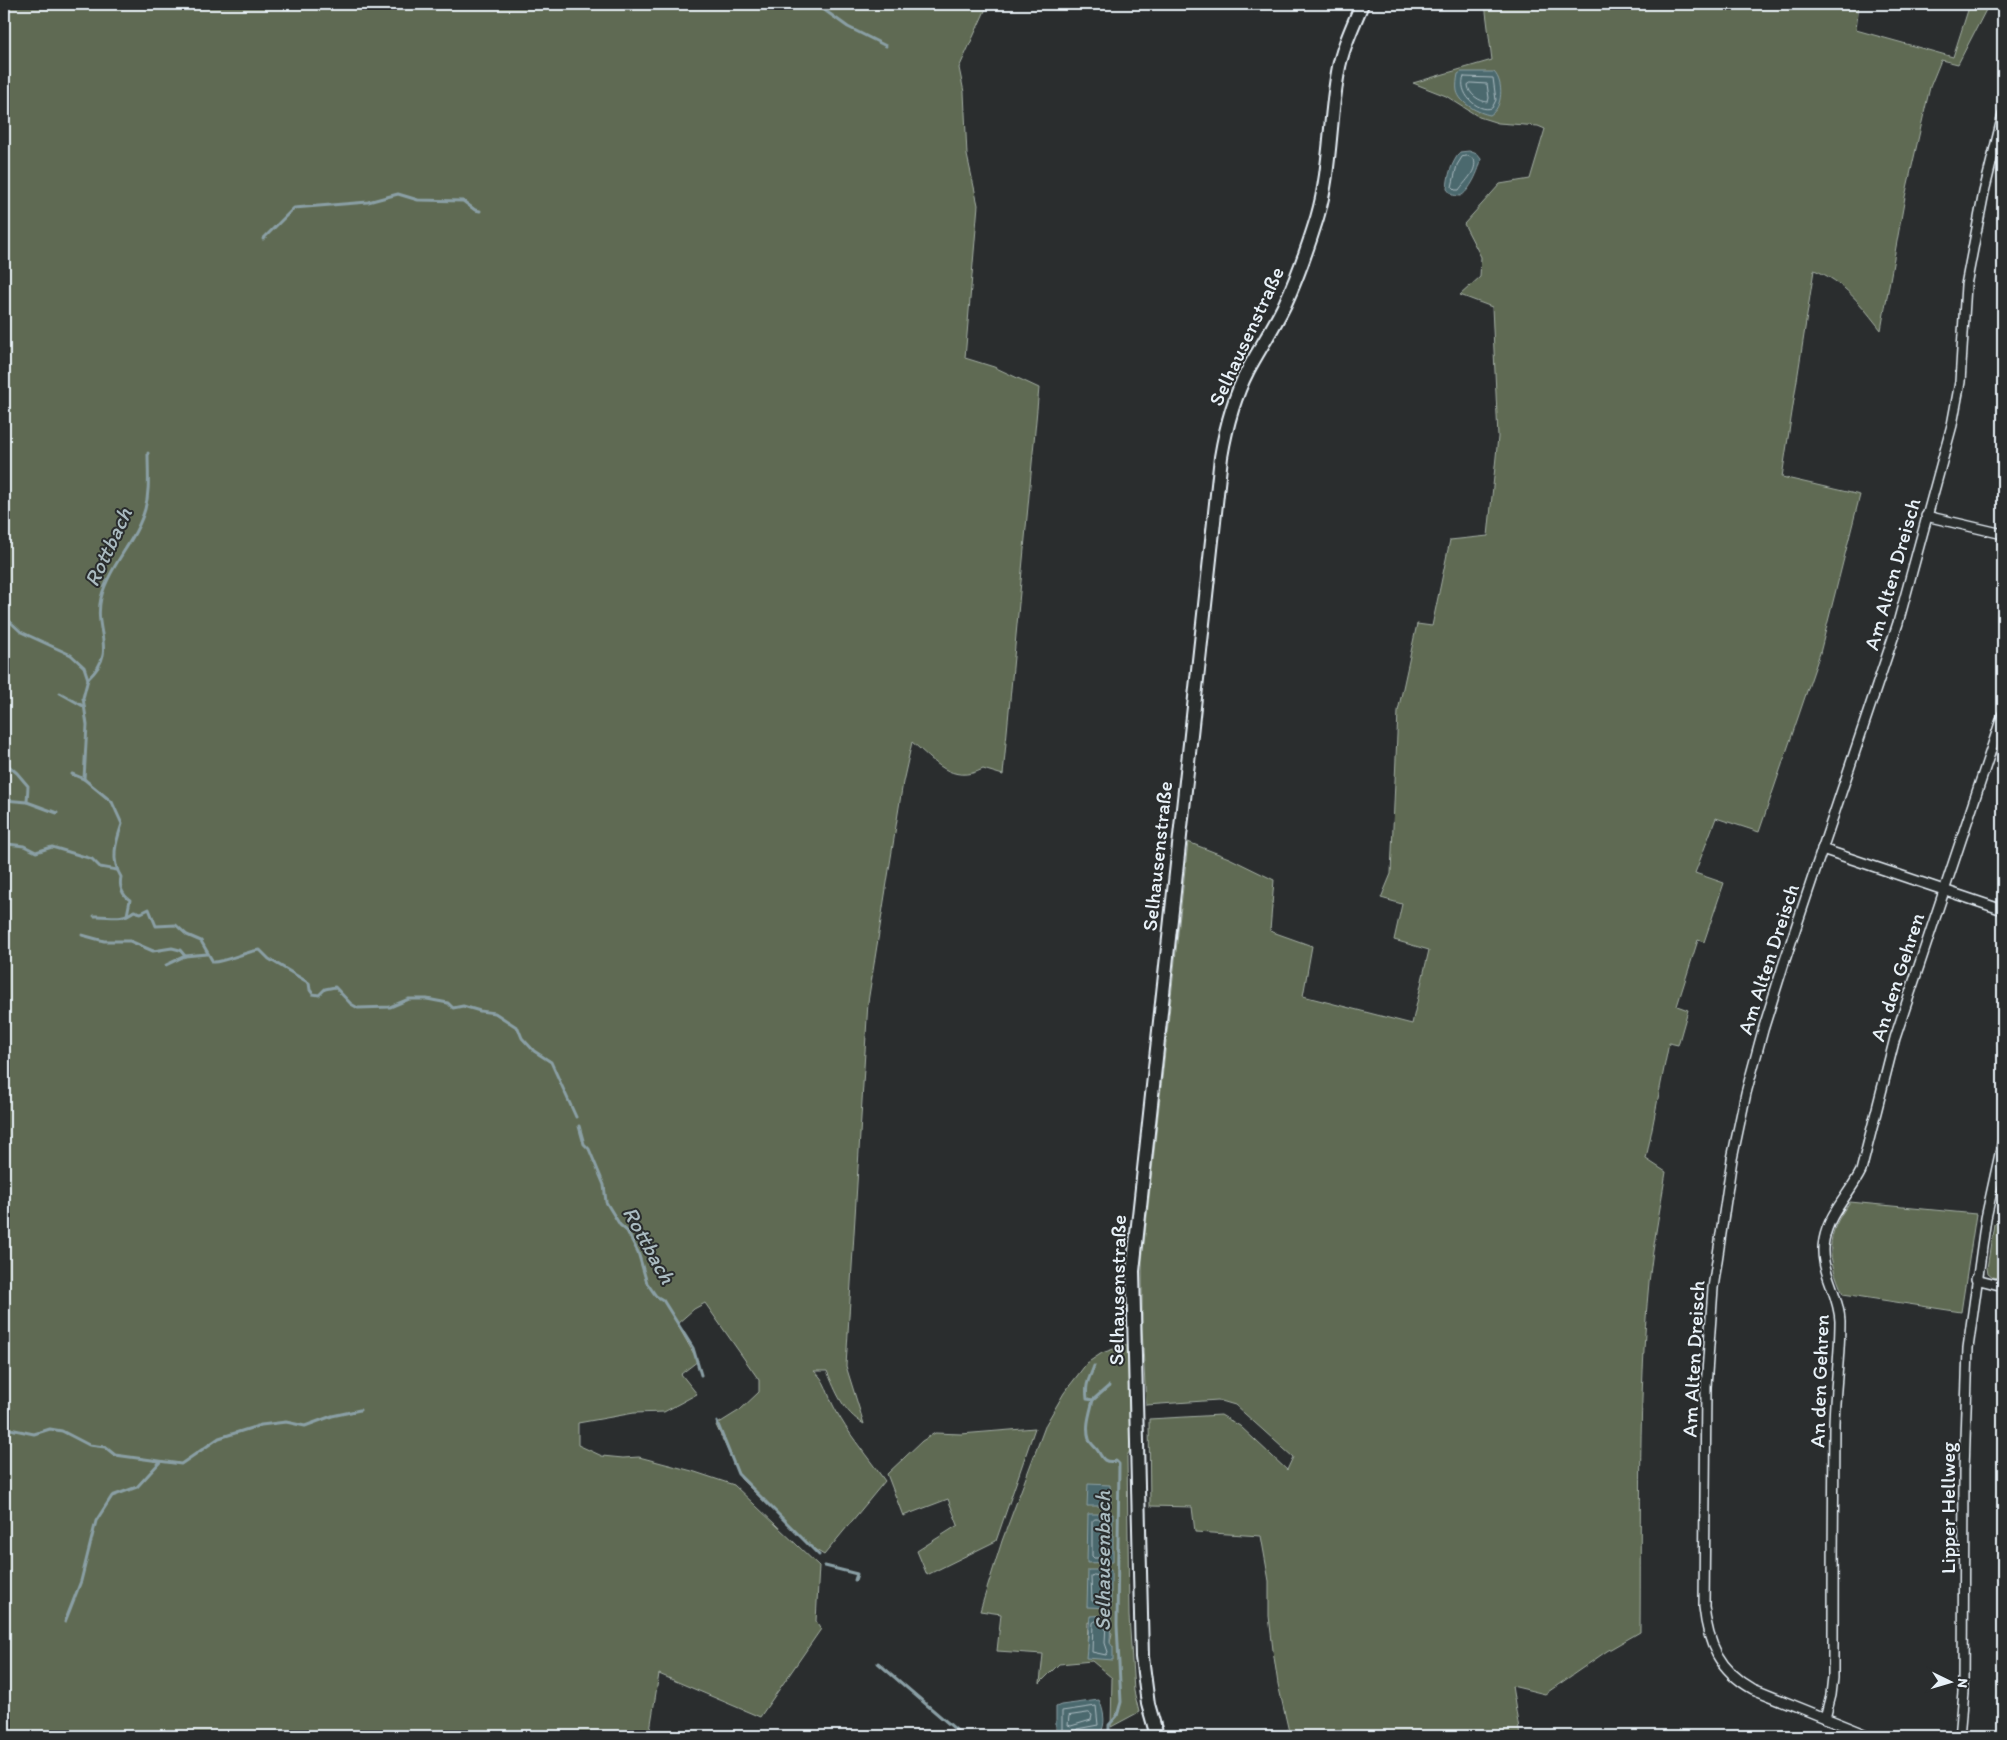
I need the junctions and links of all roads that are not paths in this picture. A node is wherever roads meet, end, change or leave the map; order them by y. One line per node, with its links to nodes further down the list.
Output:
1 (1362, 4): 13 (street, Selhausenstraße)
2 (2003, 115): 3 (street, Am Alten Dreisch)
3 (1926, 516): 4 (street); 6 (street, Am Alten Dreisch)
4 (2003, 534)
5 (2003, 714): 7 (street, An den Gehren)
6 (1822, 849): 7 (street, An den Gehren); 12 (street, Am Alten Dreisch)
7 (1944, 890): 8 (street, An den Gehren); 12 (street, An den Gehren)
8 (2003, 910)
9 (2003, 1140): 10 (street, Lipper Hellweg)
10 (1976, 1279): 11 (street); 15 (street, Lipper Hellweg)
11 (2003, 1286)
12 (1825, 1718): 14 (street, Am Alten Dreisch)
13 (1156, 1736)
14 (1870, 1736)
15 (1959, 1736)

